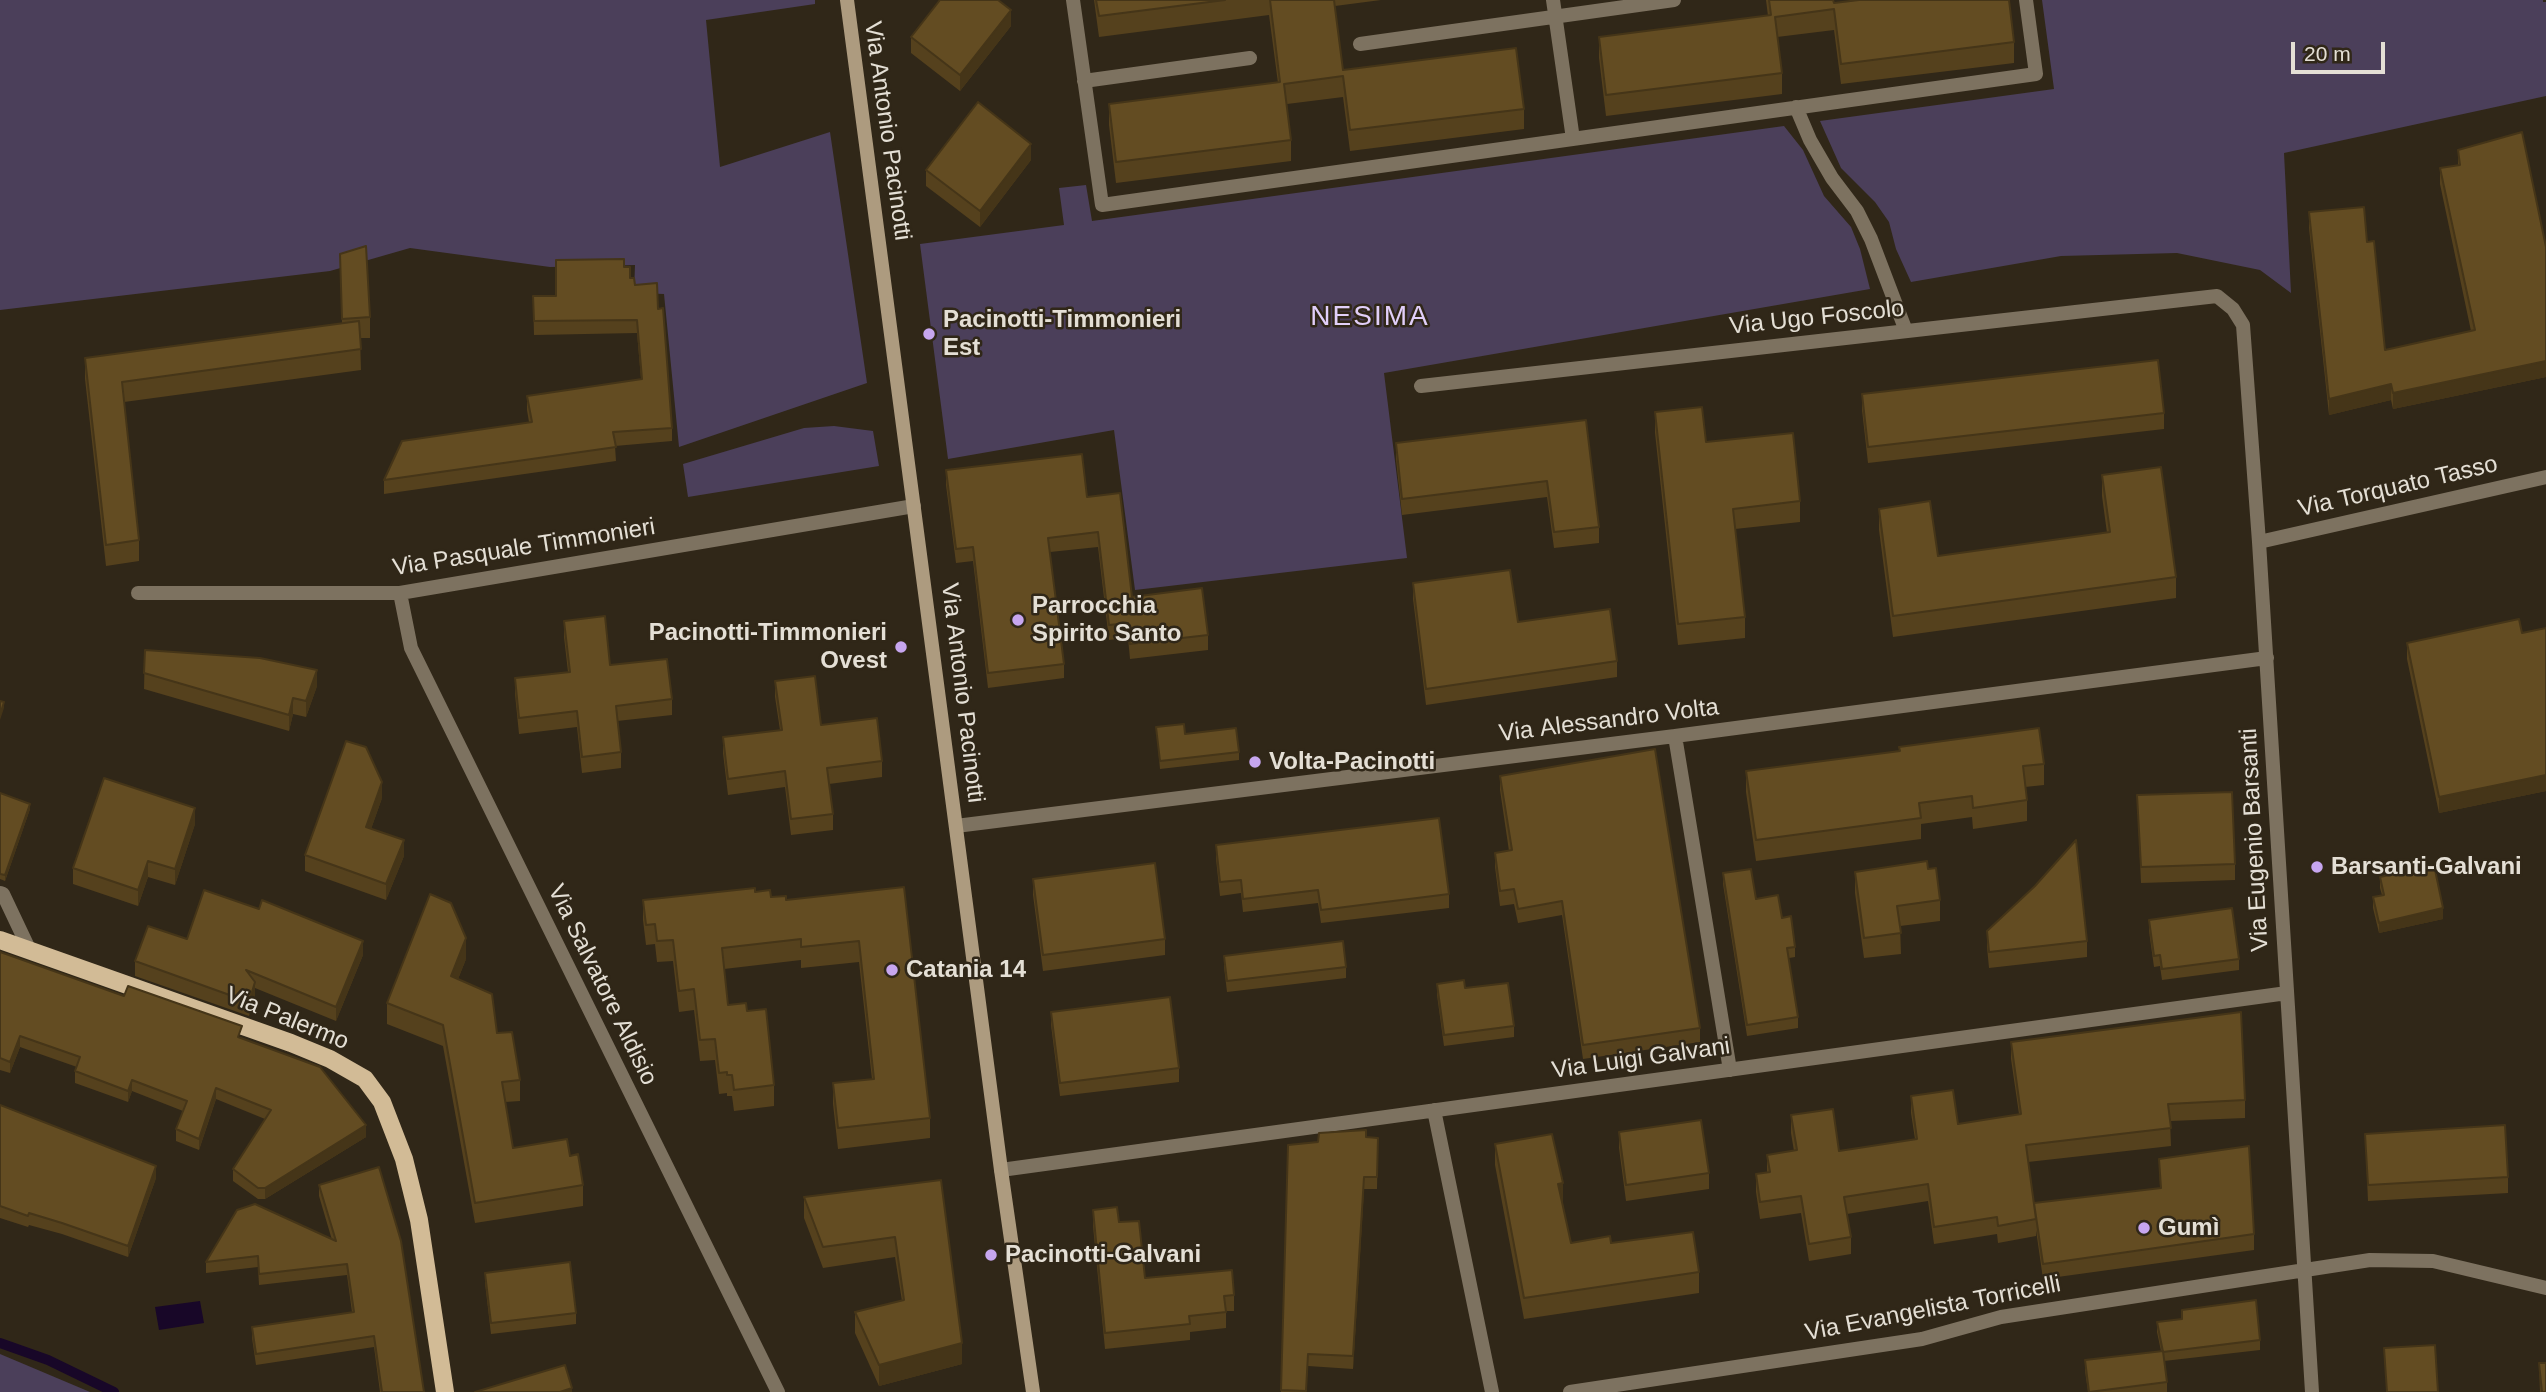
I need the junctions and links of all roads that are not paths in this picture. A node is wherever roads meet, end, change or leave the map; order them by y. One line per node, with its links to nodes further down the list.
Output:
1 (847, 0): 16 (main road, Via Antonio Pacinotti)
2 (1073, 0): 9 (street)
3 (1553, 0): 6 (street)
4 (1674, 0): 6 (street)
5 (2026, 0): 10 (street)
6 (1556, 17): 7 (street); 11 (street)
7 (1360, 44)
8 (1250, 58): 9 (street)
9 (1084, 81): 11 (street)
10 (1796, 107): 11 (street); 13 (street)
11 (1573, 139)
12 (2217, 296): 13 (street, Via Ugo Foscolo); 17 (street, Via Eugenio Barsanti)
13 (1906, 331): 14 (street, Via Ugo Foscolo)
14 (1421, 386)
15 (2546, 477): 17 (street, Via Torquato Tasso)
16 (914, 506): 19 (street, Via Pasquale Timmonieri); 22 (main road, Via Antonio Pacinotti)
17 (2259, 542): 20 (street, Via Eugenio Barsanti)
18 (138, 593): 19 (street, Via Pasquale Timmonieri)
19 (400, 593): 33 (street, Via Salvatore Aldisio)
20 (2267, 658): 21 (street, Via Alessandro Volta); 26 (street, Via Eugenio Barsanti)
21 (1675, 736): 22 (street, Via Alessandro Volta); 27 (street)
22 (956, 826): 29 (main road, Via Antonio Pacinotti)
23 (0, 893): 25 (street)
24 (0, 940): 25 (main road, Via Palermo)
25 (30, 951): 32 (main road, Via Palermo)
26 (2287, 993): 27 (street, Via Luigi Galvani); 30 (street, Via Eugenio Barsanti)
27 (1730, 1070): 28 (street, Via Luigi Galvani)
28 (1434, 1110): 29 (street, Via Luigi Galvani); 35 (street)
29 (1001, 1170): 34 (main road, Via Antonio Pacinotti)
30 (2304, 1270): 31 (street, Via Evangelista Torricelli); 36 (street, Via Evangelista Torricelli); 37 (street, Via Eugenio Barsanti)
31 (2546, 1289)
32 (445, 1392)
33 (776, 1392)
34 (1033, 1392)
35 (1492, 1392)
36 (1570, 1392)
37 (2312, 1392)

